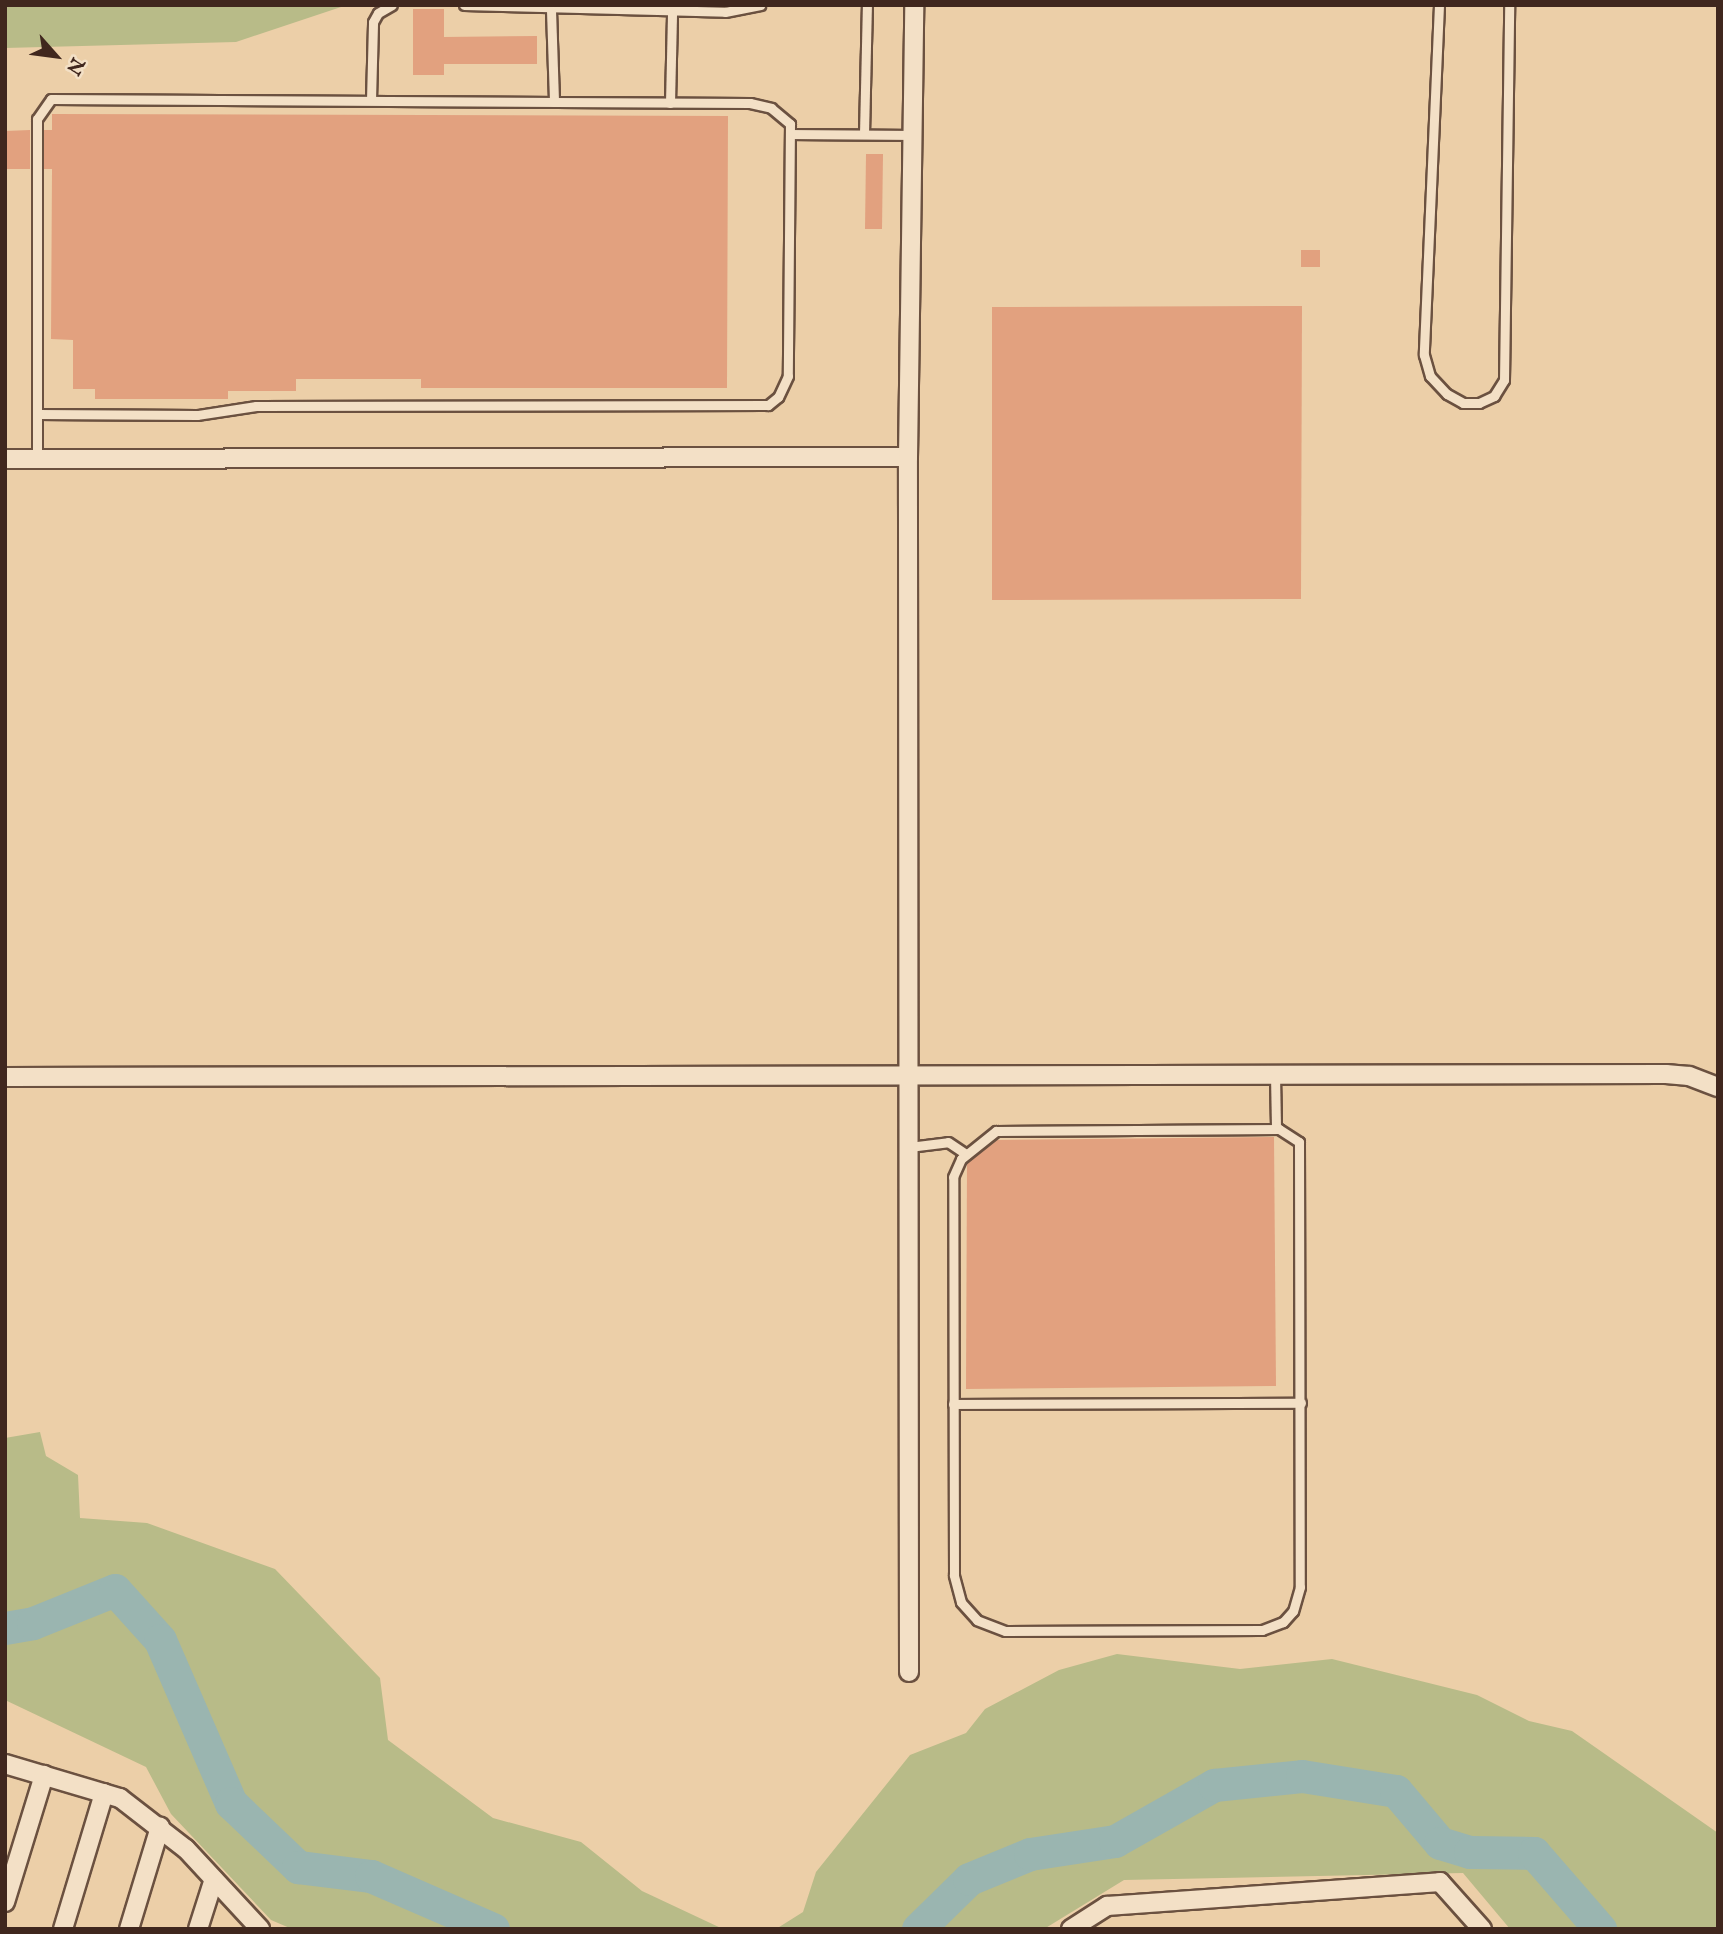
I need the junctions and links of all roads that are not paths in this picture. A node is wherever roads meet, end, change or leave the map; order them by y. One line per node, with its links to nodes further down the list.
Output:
1 (391, 5): 10 (lane)
2 (464, 5): 8 (lane)
3 (761, 5): 9 (lane)
4 (867, 5): 14 (lane)
5 (914, 5): 15 (street)
6 (1439, 5): 7 (lane)
7 (1508, 5)
8 (551, 10): 9 (lane); 11 (lane)
9 (672, 12): 12 (lane)
10 (371, 100): 11 (lane); 16 (lane)
11 (554, 102): 12 (lane)
12 (670, 103): 13 (lane)
13 (792, 134): 14 (lane); 16 (lane)
14 (864, 134): 15 (lane)
15 (912, 135): 17 (street)
16 (38, 414): 19 (lane)
17 (908, 457): 19 (street); 21 (street)
18 (5, 459): 19 (street)
19 (37, 459)
20 (1275, 1074): 21 (street); 23 (street); 24 (lane)
21 (910, 1076): 22 (street); 25 (street)
22 (5, 1077)
23 (1718, 1087)
24 (1276, 1129): 26 (lane); 27 (lane)
25 (909, 1147): 26 (lane); 29 (street)
26 (966, 1154): 28 (lane)
27 (1301, 1403): 28 (lane); 28 (lane)
28 (953, 1404)
29 (909, 1672)
30 (5, 1764): 31 (street)
31 (44, 1775): 32 (street); 35 (street)
32 (104, 1793): 33 (street); 36 (street)
33 (160, 1827): 34 (street); 37 (street)
34 (214, 1879): 38 (street); 39 (street)
35 (5, 1902)
36 (63, 1929)
37 (129, 1929)
38 (198, 1929)
39 (260, 1929)
40 (1071, 1929): 41 (street)
41 (1482, 1929)

